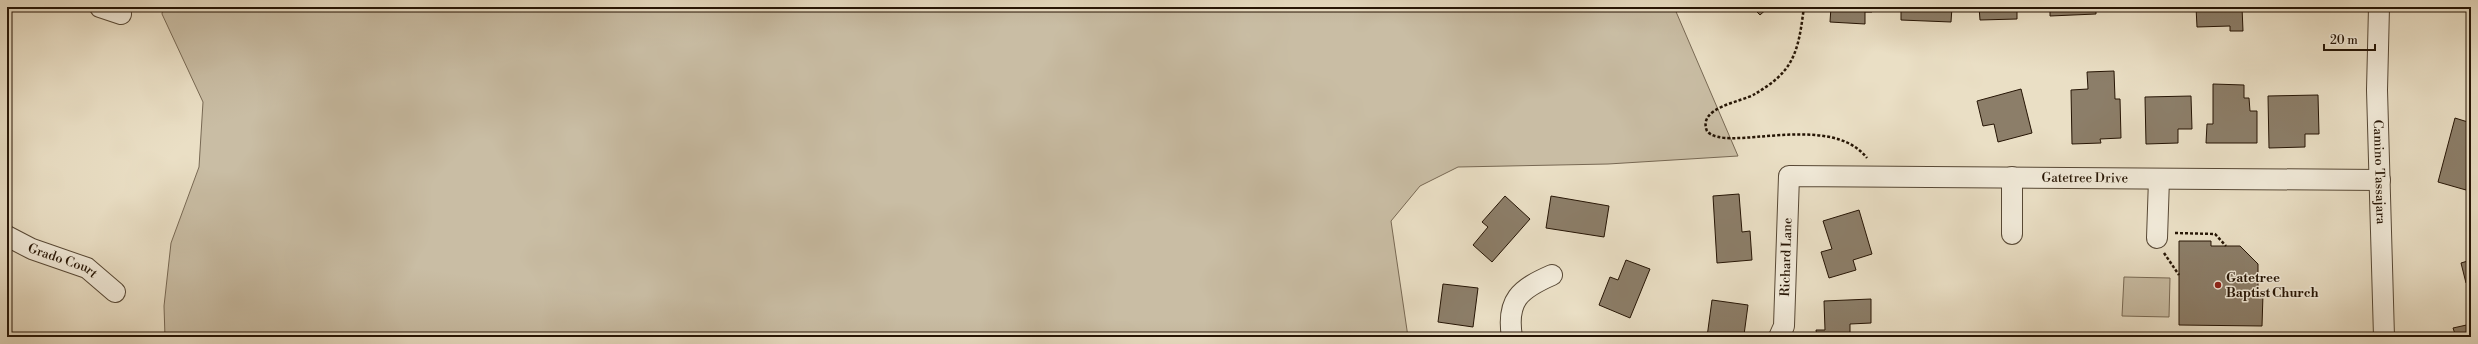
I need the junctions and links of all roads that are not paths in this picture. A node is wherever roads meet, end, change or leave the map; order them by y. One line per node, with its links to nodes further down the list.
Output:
1 (100, 7): 3 (street)
2 (2379, 7): 7 (street, Camino Tassajara)
3 (121, 14)
4 (1789, 176): 5 (street, Gatetree Drive); 14 (street, Richard Lane)
5 (2012, 177): 6 (street, Gatetree Drive); 8 (street)
6 (2159, 179): 7 (street, Gatetree Drive); 9 (street)
7 (2380, 180): 15 (street, Camino Tassajara)
8 (2012, 234)
9 (2157, 235)
10 (7, 236): 12 (street, Grado Court)
11 (1552, 274): 13 (street)
12 (115, 292)
13 (1512, 337)
14 (1779, 337)
15 (2384, 337)

